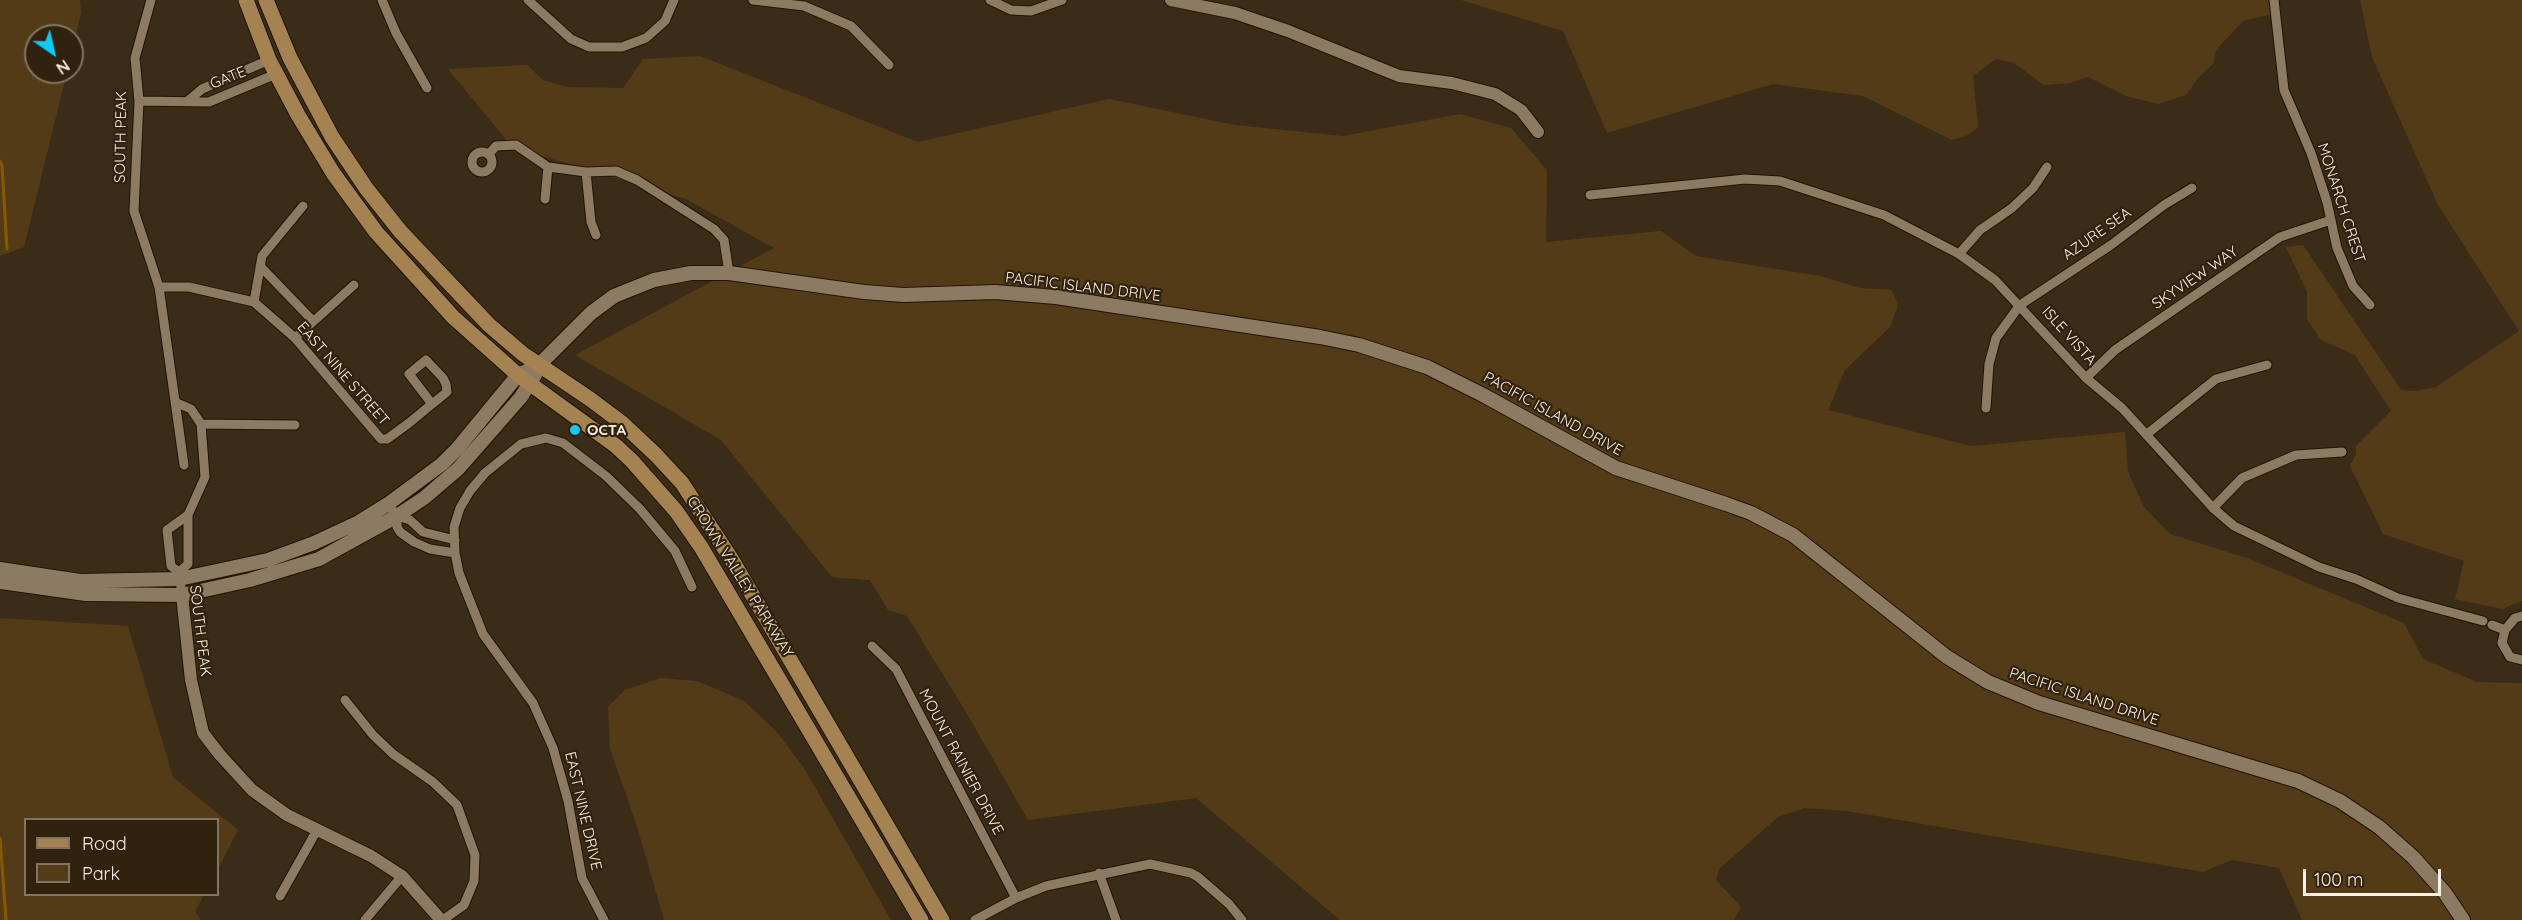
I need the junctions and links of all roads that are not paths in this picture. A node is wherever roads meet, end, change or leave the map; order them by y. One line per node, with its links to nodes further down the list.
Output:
1 (151, 0): 18 (street, SOUTH PEAK)
2 (246, 0): 13 (main road, CROWN VALLEY PARKWAY)
3 (266, 0): 40 (main road, CROWN VALLEY PARKWAY)
4 (382, 0): 15 (street)
5 (528, 0): 6 (street)
6 (674, 0)
7 (753, 0): 12 (street)
8 (990, 0): 9 (street)
9 (1062, 0)
10 (1171, 0): 19 (street)
11 (2274, 0): 28 (street, MONARCH CREST)
12 (889, 65)
13 (273, 67): 14 (street, GATE); 16 (street, GATE); 43 (main road, CROWN VALLEY PARKWAY)
14 (219, 82): 16 (street); 17 (street, GATE)
15 (427, 88)
16 (225, 95): 17 (street, GATE)
17 (189, 100): 18 (street, GATE)
18 (139, 101): 34 (street, SOUTH PEAK)
19 (1538, 132)
20 (489, 154): 21 (street)
21 (548, 167): 23 (street); 26 (street)
22 (2047, 167): 30 (street)
23 (586, 172): 29 (street); 32 (street)
24 (2192, 188): 37 (street, AZURE SEA)
25 (1590, 195): 30 (street, ISLE VISTA)
26 (545, 199)
27 (303, 206): 31 (street)
28 (2331, 220): 36 (street, MONARCH CREST); 42 (street, SKYVIEW WAY)
29 (596, 235)
30 (1959, 254): 37 (street, ISLE VISTA)
31 (260, 266): 35 (street); 38 (street)
32 (729, 273): 40 (main road, PACIFIC ISLAND DRIVE); 87 (main road, PACIFIC ISLAND DRIVE)
33 (354, 285): 38 (street)
34 (159, 287): 35 (street, EAST NINE STREET); 44 (street, SOUTH PEAK)
35 (254, 302): 39 (street, EAST NINE STREET)
36 (2370, 304)
37 (2020, 305): 42 (street, ISLE VISTA); 46 (street)
38 (313, 321): 39 (street)
39 (295, 338): 45 (street, EAST NINE STREET)
40 (539, 365): 43 (main road, PACIFIC ISLAND DRIVE); 83 (main road, CROWN VALLEY PARKWAY)
41 (2267, 365): 49 (street)
42 (2086, 378): 49 (street, ISLE VISTA)
43 (524, 380): 52 (main road); 55 (main road); 74 (main road, CROWN VALLEY PARKWAY)
44 (175, 402): 47 (street); 51 (street, SOUTH PEAK)
45 (432, 404): 45 (street, EAST NINE STREET)
46 (1986, 408)
47 (201, 424): 48 (street); 54 (street, SOUTH PEAK)
48 (295, 425)
49 (2147, 434): 53 (street, ISLE VISTA)
50 (2342, 452): 53 (street)
51 (184, 465)
52 (388, 504): 55 (street); 63 (main road)
53 (2213, 508): 68 (street, ISLE VISTA)
54 (188, 515): 58 (street, SOUTH PEAK); 59 (street)
55 (397, 516): 56 (street); 60 (street); 66 (main road)
56 (434, 535): 57 (street); 60 (street)
57 (455, 540): 61 (street, EAST NINE DRIVE); 65 (street, EAST NINE DRIVE)
58 (187, 541): 59 (street); 63 (street, SOUTH PEAK)
59 (168, 544): 63 (street)
60 (430, 549): 61 (street)
61 (455, 553): 80 (street, EAST NINE DRIVE)
62 (0, 569): 63 (main road)
63 (179, 576): 66 (street, SOUTH PEAK)
64 (0, 582): 66 (main road)
65 (692, 587)
66 (182, 595): 72 (street, SOUTH PEAK)
67 (2522, 616): 68 (street)
68 (2505, 630): 70 (street)
69 (872, 646): 77 (street, MOUNT RAINIER DRIVE)
70 (2522, 660)
71 (345, 700): 79 (street)
72 (317, 830): 75 (street, SOUTH PEAK); 76 (street)
73 (1099, 873): 77 (street); 85 (street); 86 (street)
74 (895, 874): 81 (main road, CROWN VALLEY PARKWAY); 82 (main road)
75 (402, 876): 78 (street); 79 (street, SOUTH PEAK)
76 (280, 896)
77 (1016, 898): 84 (street)
78 (365, 920)
79 (442, 920)
80 (604, 920)
81 (921, 920)
82 (928, 920)
83 (942, 920)
84 (975, 920)
85 (1116, 920)
86 (1242, 920)
87 (2463, 920)

